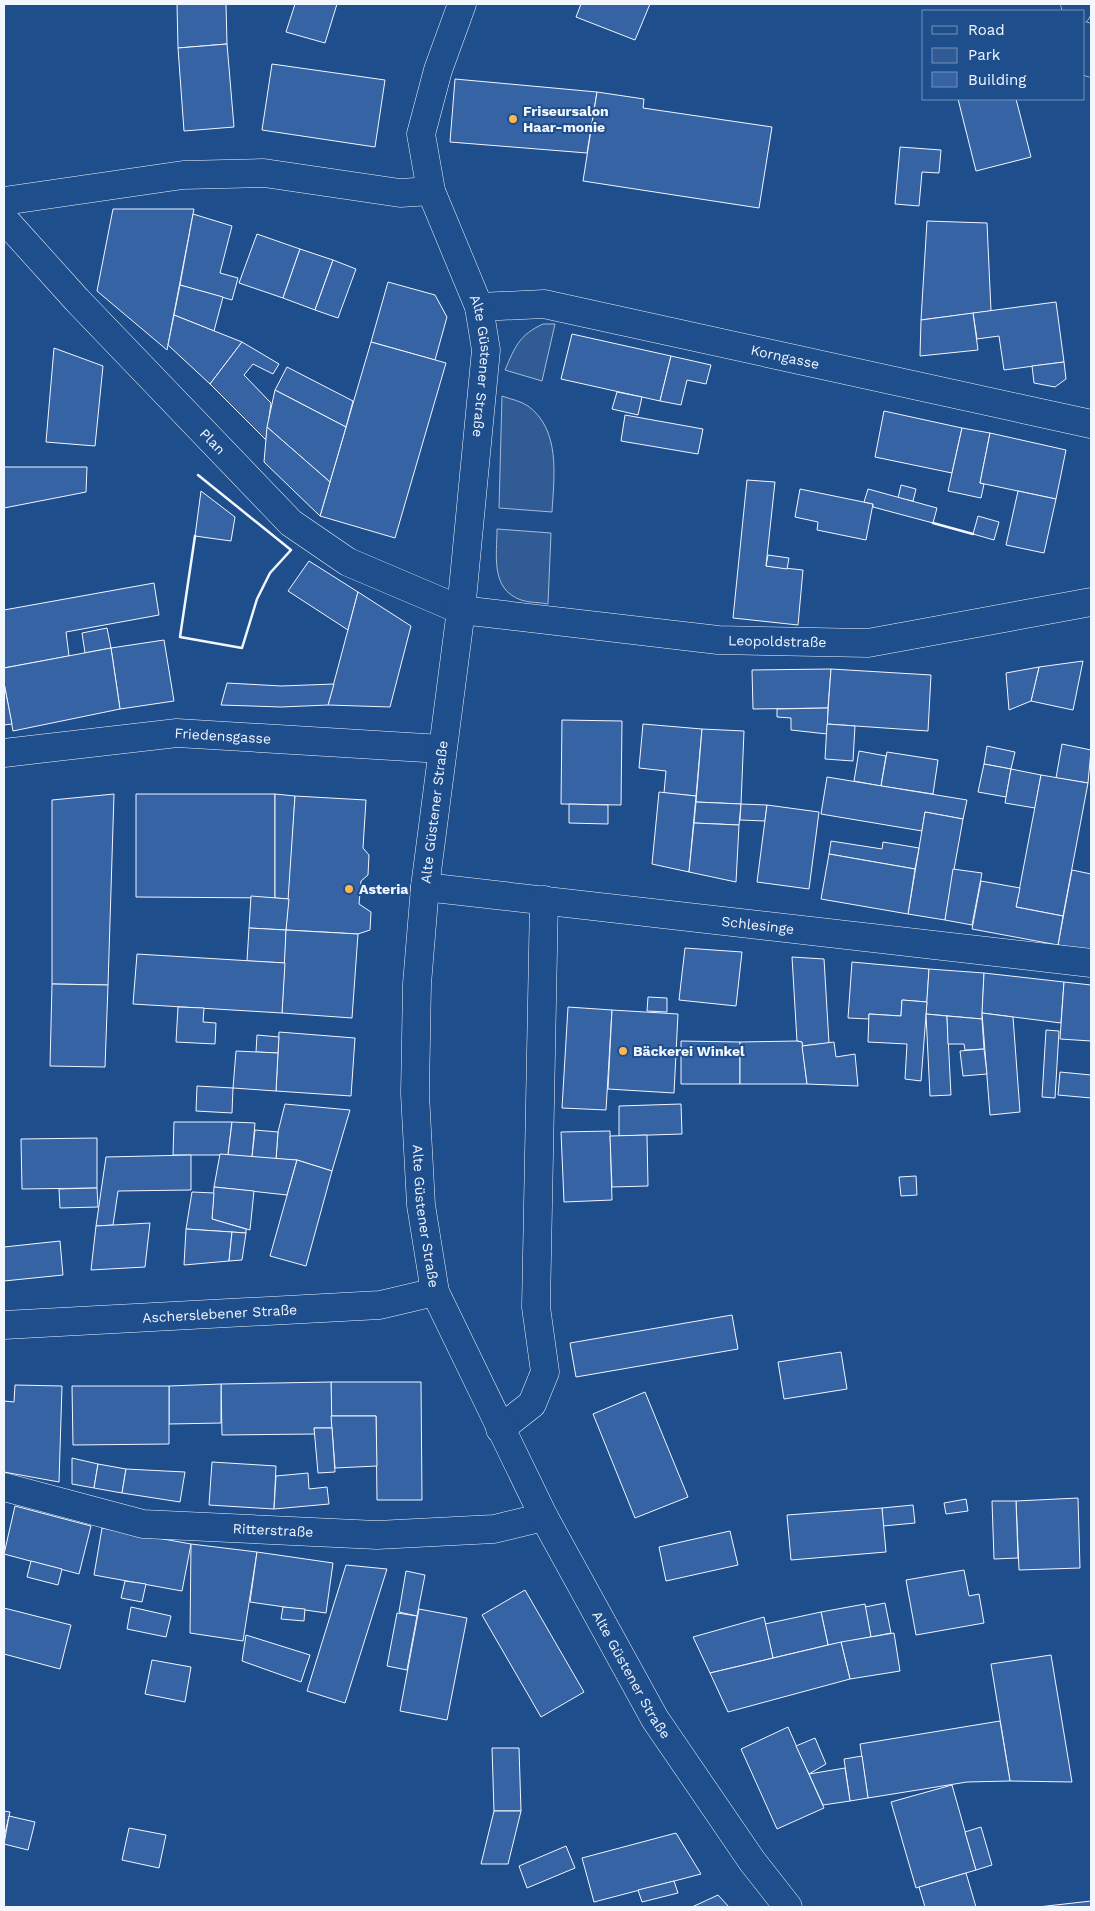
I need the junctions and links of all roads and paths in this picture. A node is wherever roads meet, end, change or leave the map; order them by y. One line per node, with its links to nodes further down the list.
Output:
1 (462, 4): 4 (street, Alte Güstener Straße)
2 (1085, 40): 3 (street)
3 (1091, 63)
4 (431, 191): 5 (street); 7 (street, Alte Güstener Straße)
5 (4, 201)
6 (4, 220): 10 (street, Plan)
7 (479, 307): 8 (street, Korngasse); 10 (street, Alte Güstener Straße)
8 (1091, 424)
9 (1091, 602): 10 (street, Leopoldstraße)
10 (461, 610): 11 (street, Alte Güstener Straße)
11 (442, 750): 12 (street, Friedensgasse); 13 (street, Alte Güstener Straße)
12 (4, 753)
13 (425, 887): 14 (street, Schlesinge); 16 (street, Alte Güstener Straße)
14 (544, 900): 15 (street, Schlesinge); 18 (street)
15 (1091, 963)
16 (435, 1292): 17 (street, Ascherslebener Straße); 18 (street, Alte Güstener Straße)
17 (4, 1325)
18 (500, 1429): 20 (street, Alte Güstener Straße)
19 (4, 1486): 20 (street, Ritterstraße)
20 (544, 1517): 21 (street, Alte Güstener Straße)
21 (788, 1907)

